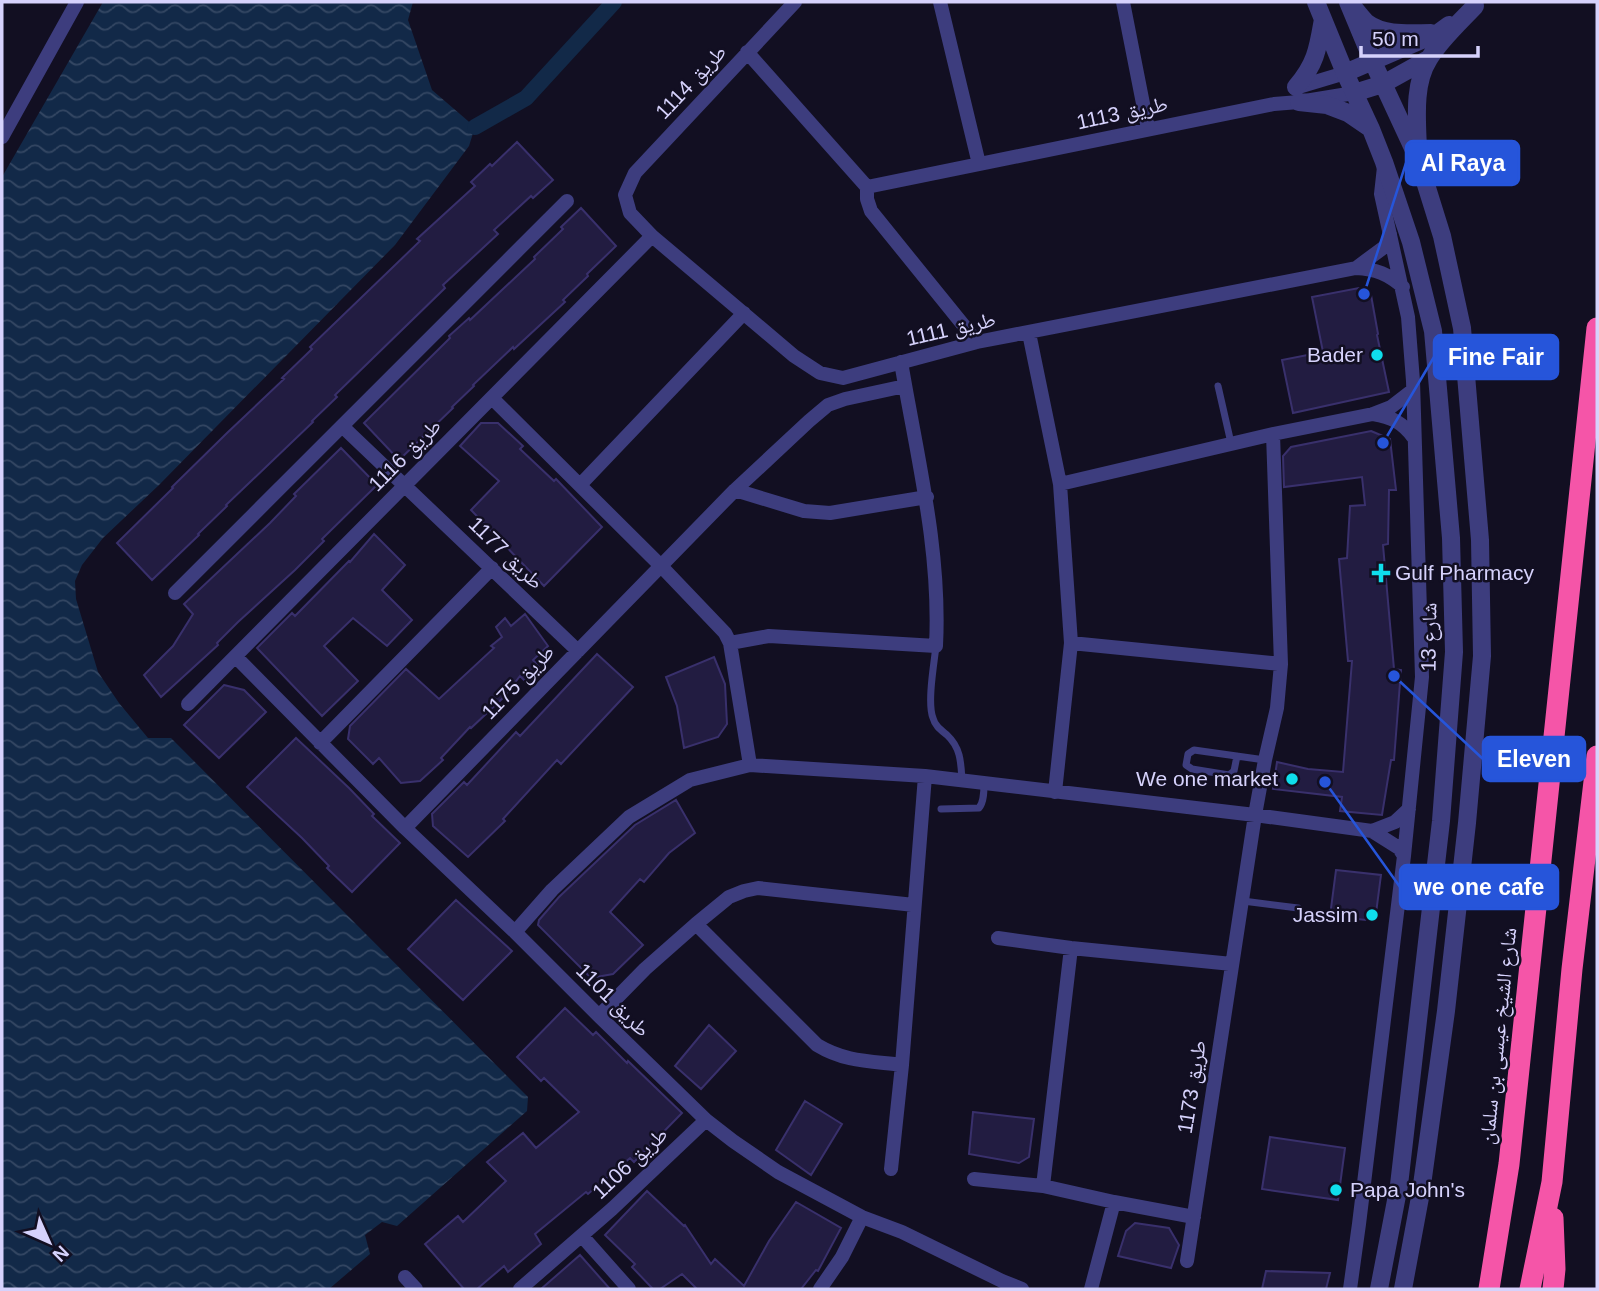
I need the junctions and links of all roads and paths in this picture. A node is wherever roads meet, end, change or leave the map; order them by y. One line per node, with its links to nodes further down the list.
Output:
1 (77, 2): 17 (street)
2 (795, 2): 10 (street, طريق 1114)
3 (940, 2): 23 (street)
4 (1123, 2): 19 (street)
5 (1316, 2): 8 (street, شارع 13)
6 (1348, 2): 9 (street); 12 (street)
7 (1478, 4): 9 (street); 11 (street)
8 (1323, 19): 13 (street, شارع 13); 16 (street)
9 (1438, 33): 12 (street)
10 (747, 52): 24 (street); 25 (street, طريق 1114)
11 (1428, 59): 14 (street); 21 (street)
12 (1373, 62): 13 (street); 14 (street)
13 (1345, 73): 15 (street, شارع 13); 16 (street, طريق 1113)
14 (1383, 84): 15 (street); 21 (street)
15 (1354, 93): 16 (street, طريق 1113); 18 (street, شارع 13)
16 (1298, 94): 18 (street); 19 (street, طريق 1113)
17 (7, 112): 20 (street)
18 (1371, 129): 22 (street, شارع 13)
19 (1148, 130): 23 (street, طريق 1113)
20 (2, 136)
21 (1418, 159): 106 (street)
22 (1384, 162): 27 (street); 105 (street, شارع 13)
23 (979, 164): 24 (street, طريق 1113)
24 (867, 187): 34 (street)
25 (625, 195): 28 (street, طريق 1111)
26 (567, 201): 41 (street)
27 (1390, 234): 29 (street, طريق 1111); 30 (street)
28 (652, 236): 31 (street, طريق 1111); 39 (street, طريق 1116)
29 (1356, 268): 30 (street, طريق 1111); 33 (street, طريق 1111)
30 (1403, 287): 38 (street)
31 (744, 313): 35 (street, طريق 1111); 47 (street)
32 (1597, 328): 86 (highway, شارع الشيخ عيسى بن سلمان)
33 (1029, 333): 34 (street, طريق 1111); 45 (street)
34 (977, 342): 35 (street, طريق 1111)
35 (901, 362): 36 (street)
36 (905, 386): 48 (street, طريق 1175); 49 (street)
37 (1219, 386): 44 (lane)
38 (1413, 390): 40 (street); 43 (street)
39 (492, 398): 46 (street, طريق 1116); 47 (street)
40 (1373, 414): 42 (street); 43 (street)
41 (342, 426): 46 (street, طريق 1177); 52 (street)
42 (1273, 434): 44 (street); 58 (street, طريق 1173)
43 (1414, 438): 70 (street)
44 (1231, 443): 45 (street)
45 (1060, 484): 54 (street)
46 (405, 485): 51 (street, طريق 1177); 57 (street, طريق 1116)
47 (580, 485): 50 (street)
48 (734, 490): 49 (street); 50 (street, طريق 1175)
49 (927, 497): 55 (street)
50 (661, 566): 53 (street); 56 (street, طريق 1175)
51 (492, 568): 56 (street, طريق 1177); 60 (street)
52 (175, 593)
53 (730, 643): 55 (street); 64 (street)
54 (1071, 643): 58 (street); 68 (street)
55 (936, 646): 66 (lane)
56 (578, 651): 72 (street, طريق 1175)
57 (236, 657): 59 (street, طريق 1116); 60 (street, طريق 1101)
58 (1281, 664): 63 (street, طريق 1173)
59 (188, 704)
60 (320, 743): 72 (street, طريق 1101)
61 (1237, 756): 61 (lane); 63 (lane)
62 (1597, 756): 89 (highway)
63 (1265, 760): 71 (street, طريق 1173)
64 (750, 765): 65 (street); 79 (street)
65 (925, 776): 66 (street); 76 (street)
66 (962, 780): 67 (street)
67 (985, 783): 68 (street); 69 (lane)
68 (1055, 792): 71 (street)
69 (941, 809)
70 (1409, 809): 73 (street); 74 (street)
71 (1255, 815): 73 (street); 75 (street, طريق 1173)
72 (405, 828): 79 (street, طريق 1101)
73 (1372, 831): 74 (street)
74 (1404, 856): 104 (street)
75 (1242, 901): 77 (lane); 82 (street, طريق 1173)
76 (915, 905): 78 (street); 84 (street)
77 (1298, 908)
78 (696, 924): 83 (street); 84 (street)
79 (515, 932): 83 (street, طريق 1101)
80 (998, 938): 81 (street)
81 (1072, 948): 82 (street); 90 (street)
82 (1232, 964): 93 (street, طريق 1173)
83 (599, 1016): 85 (street, طريق 1101)
84 (902, 1065): 87 (street)
85 (706, 1120): 92 (street, طريق 1101); 94 (street, طريق 1106)
86 (1509, 1164): 107 (highway); 108 (highway, شارع الشيخ عيسى بن سلمان)
87 (891, 1169)
88 (974, 1179): 90 (street)
89 (1552, 1182): 109 (highway); 110 (highway)
90 (1043, 1186): 91 (street)
91 (1114, 1202): 93 (street); 103 (street)
92 (862, 1217): 97 (street, طريق 1101); 101 (street)
93 (1194, 1217): 95 (street, طريق 1173)
94 (582, 1236): 99 (street, طريق 1106); 100 (street)
95 (1187, 1262)
96 (405, 1277): 98 (street)
97 (1000, 1285): 102 (street, طريق 1101)
98 (416, 1289)
99 (520, 1289)
100 (629, 1289)
101 (820, 1289)
102 (1022, 1289)
103 (1091, 1289)
104 (1350, 1289)
105 (1379, 1289)
106 (1403, 1289)
107 (1477, 1289)
108 (1489, 1289)
109 (1530, 1289)
110 (1553, 1289)

